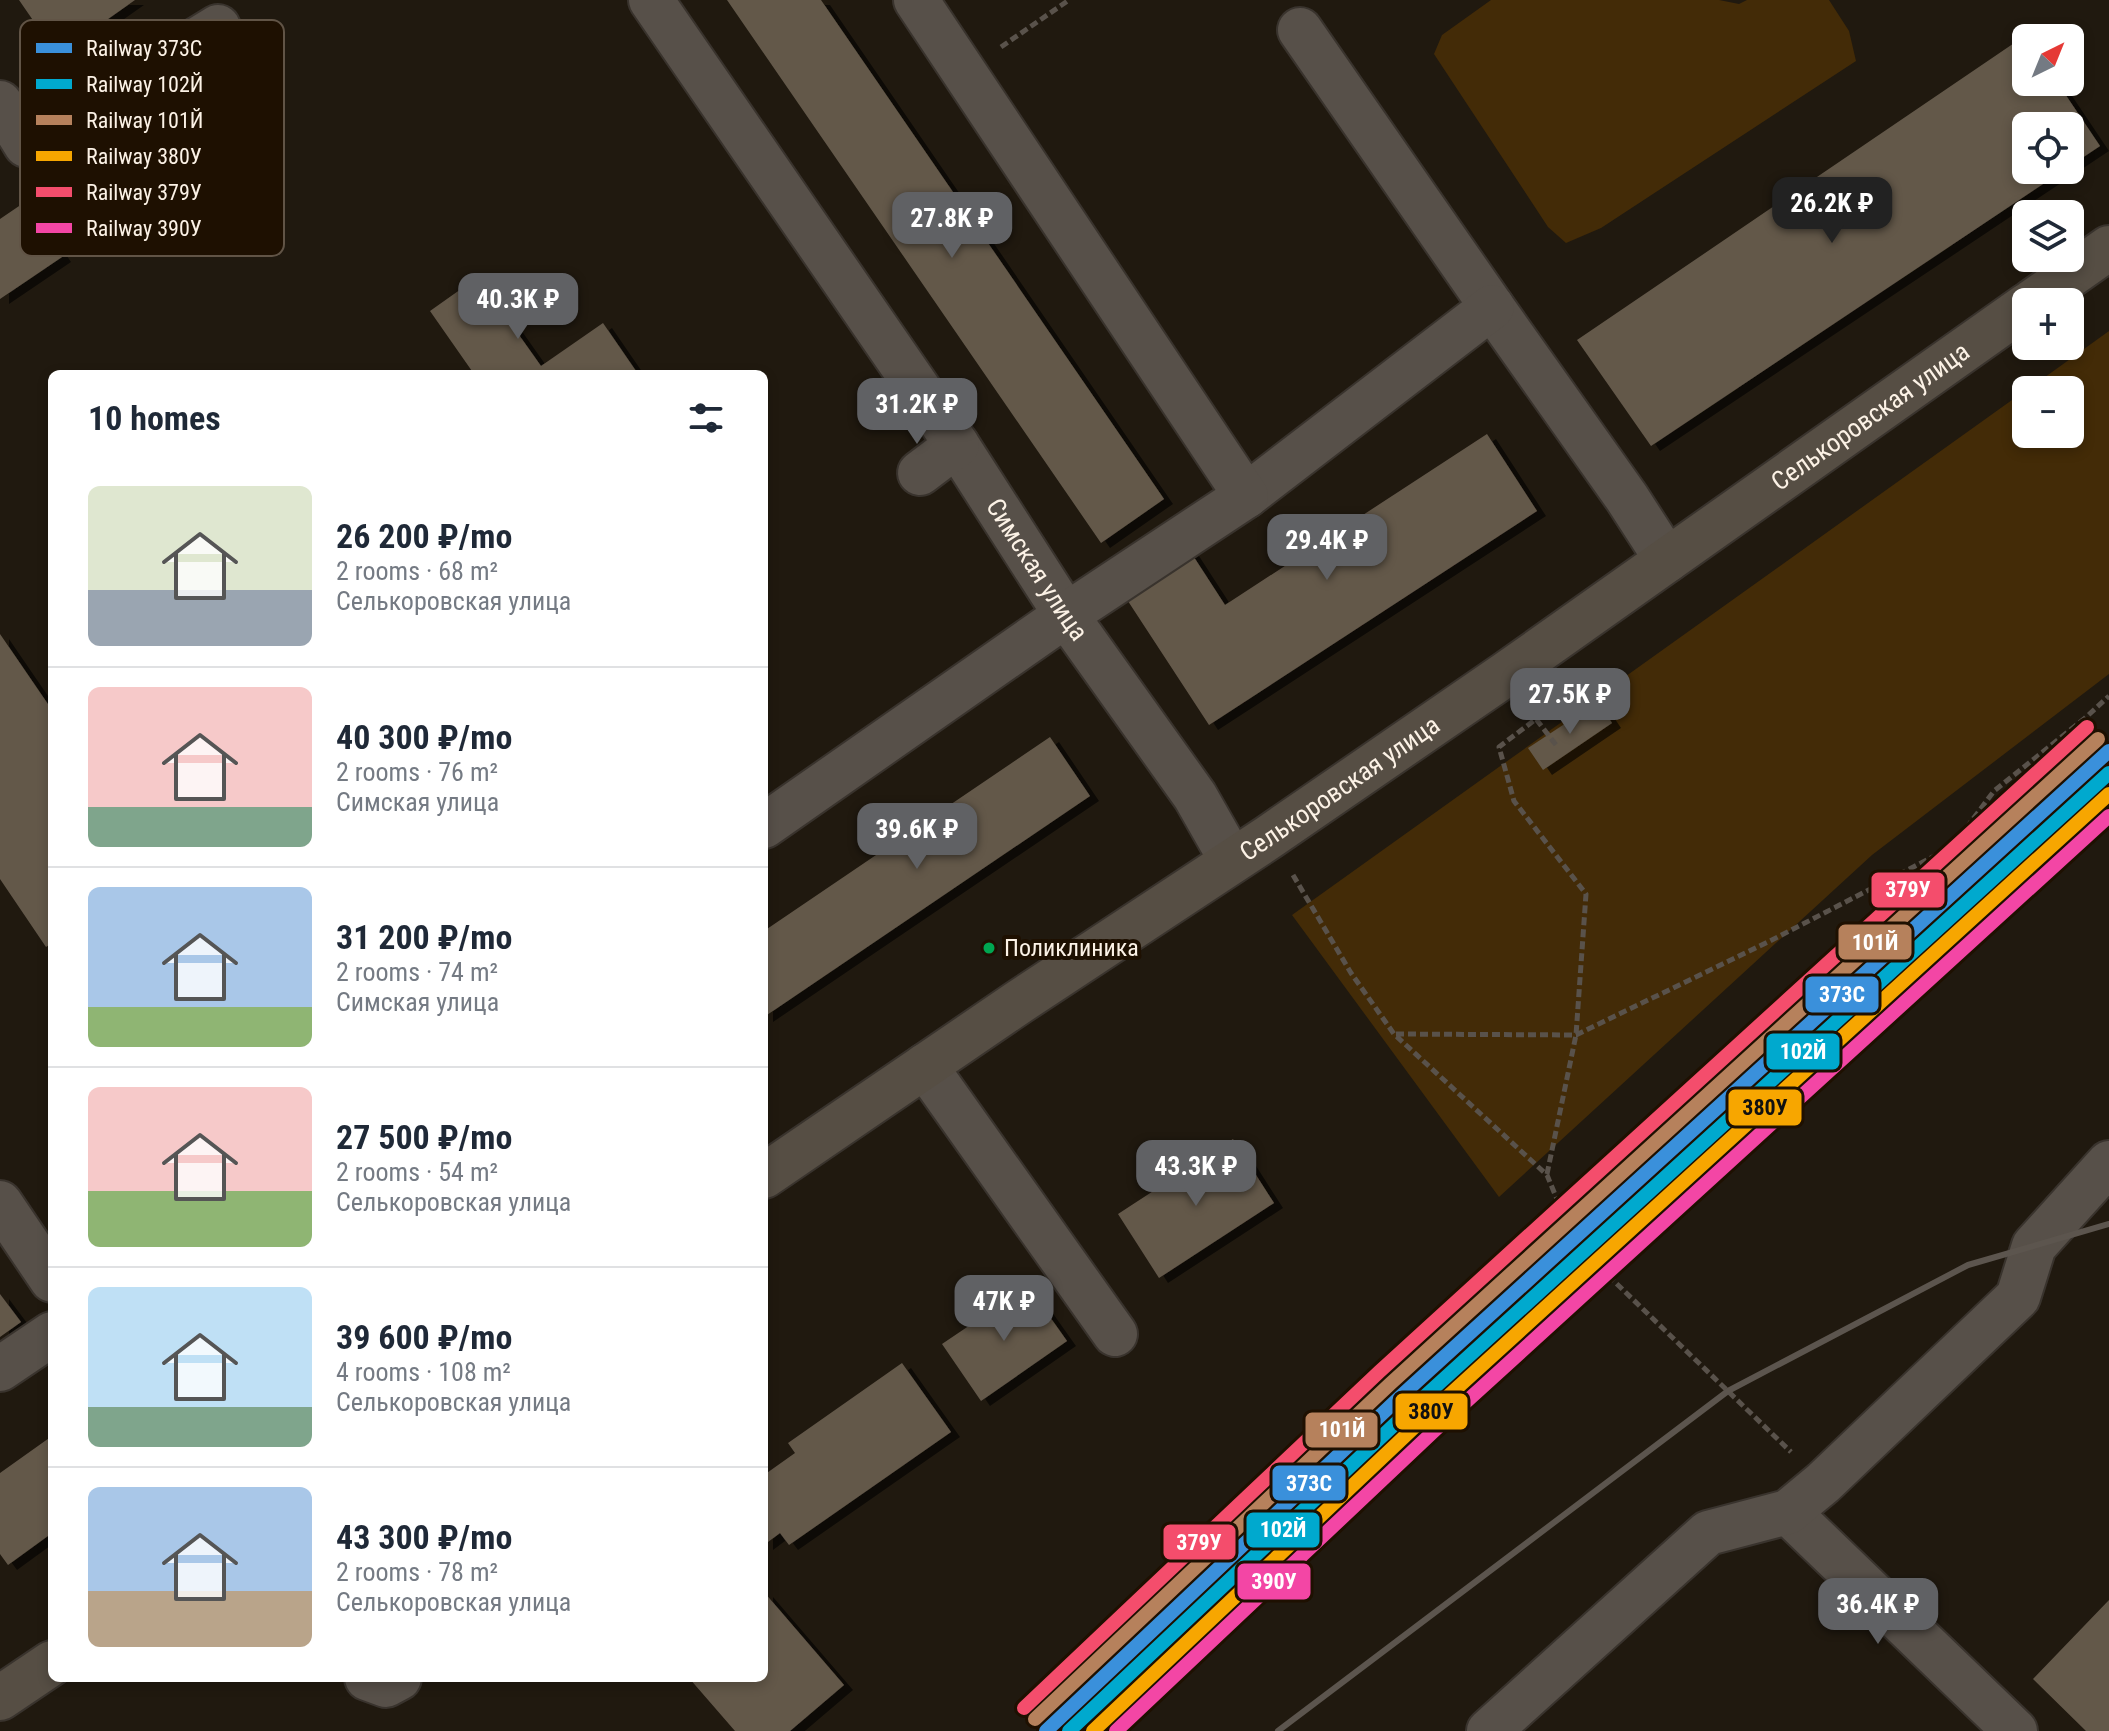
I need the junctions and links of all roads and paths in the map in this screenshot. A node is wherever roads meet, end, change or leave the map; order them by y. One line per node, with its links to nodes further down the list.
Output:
1 (651, 0): 12 (street, Симская улица)
2 (916, 0): 5 (street)
3 (1069, 0): 5 (path)
4 (1300, 30): 10 (street)
5 (964, 72): 14 (street)
6 (0, 103): 7 (street)
7 (20, 135)
8 (2109, 248): 9 (main road)
9 (2052, 288)
10 (1492, 307): 14 (street); 15 (street)
11 (2012, 316): 15 (main road, Селькоровская улица)
12 (957, 445): 13 (street); 16 (street, Симская улица)
13 (920, 473)
14 (1246, 496): 16 (street)
15 (1667, 560): 21 (main road, Селькоровская улица)
16 (1066, 615): 20 (street); 22 (street, Симская улица)
17 (2109, 696): 24 (path)
18 (1556, 745): 24 (path)
19 (2109, 785): 30 (path)
20 (768, 823)
21 (1269, 837): 22 (main road, Селькоровская улица); 23 (path)
22 (1232, 861): 25 (main road, Селькоровская улица)
23 (1394, 1034): 24 (path); 28 (path)
24 (1576, 1035): 28 (path)
25 (925, 1066): 27 (main road, Селькоровская улица); 32 (street)
26 (2109, 1163): 35 (street)
27 (768, 1173)
28 (1547, 1175): 30 (path)
29 (0, 1203): 31 (street)
30 (1590, 1258): 35 (path); 39 (path)
31 (48, 1274)
32 (1115, 1334)
33 (48, 1337): 34 (street)
34 (0, 1369)
35 (1823, 1483): 36 (street)
36 (1788, 1512): 40 (street); 41 (street)
37 (48, 1666): 38 (main road)
38 (0, 1698)
39 (1094, 1731)
40 (1489, 1731)
41 (2015, 1731)

